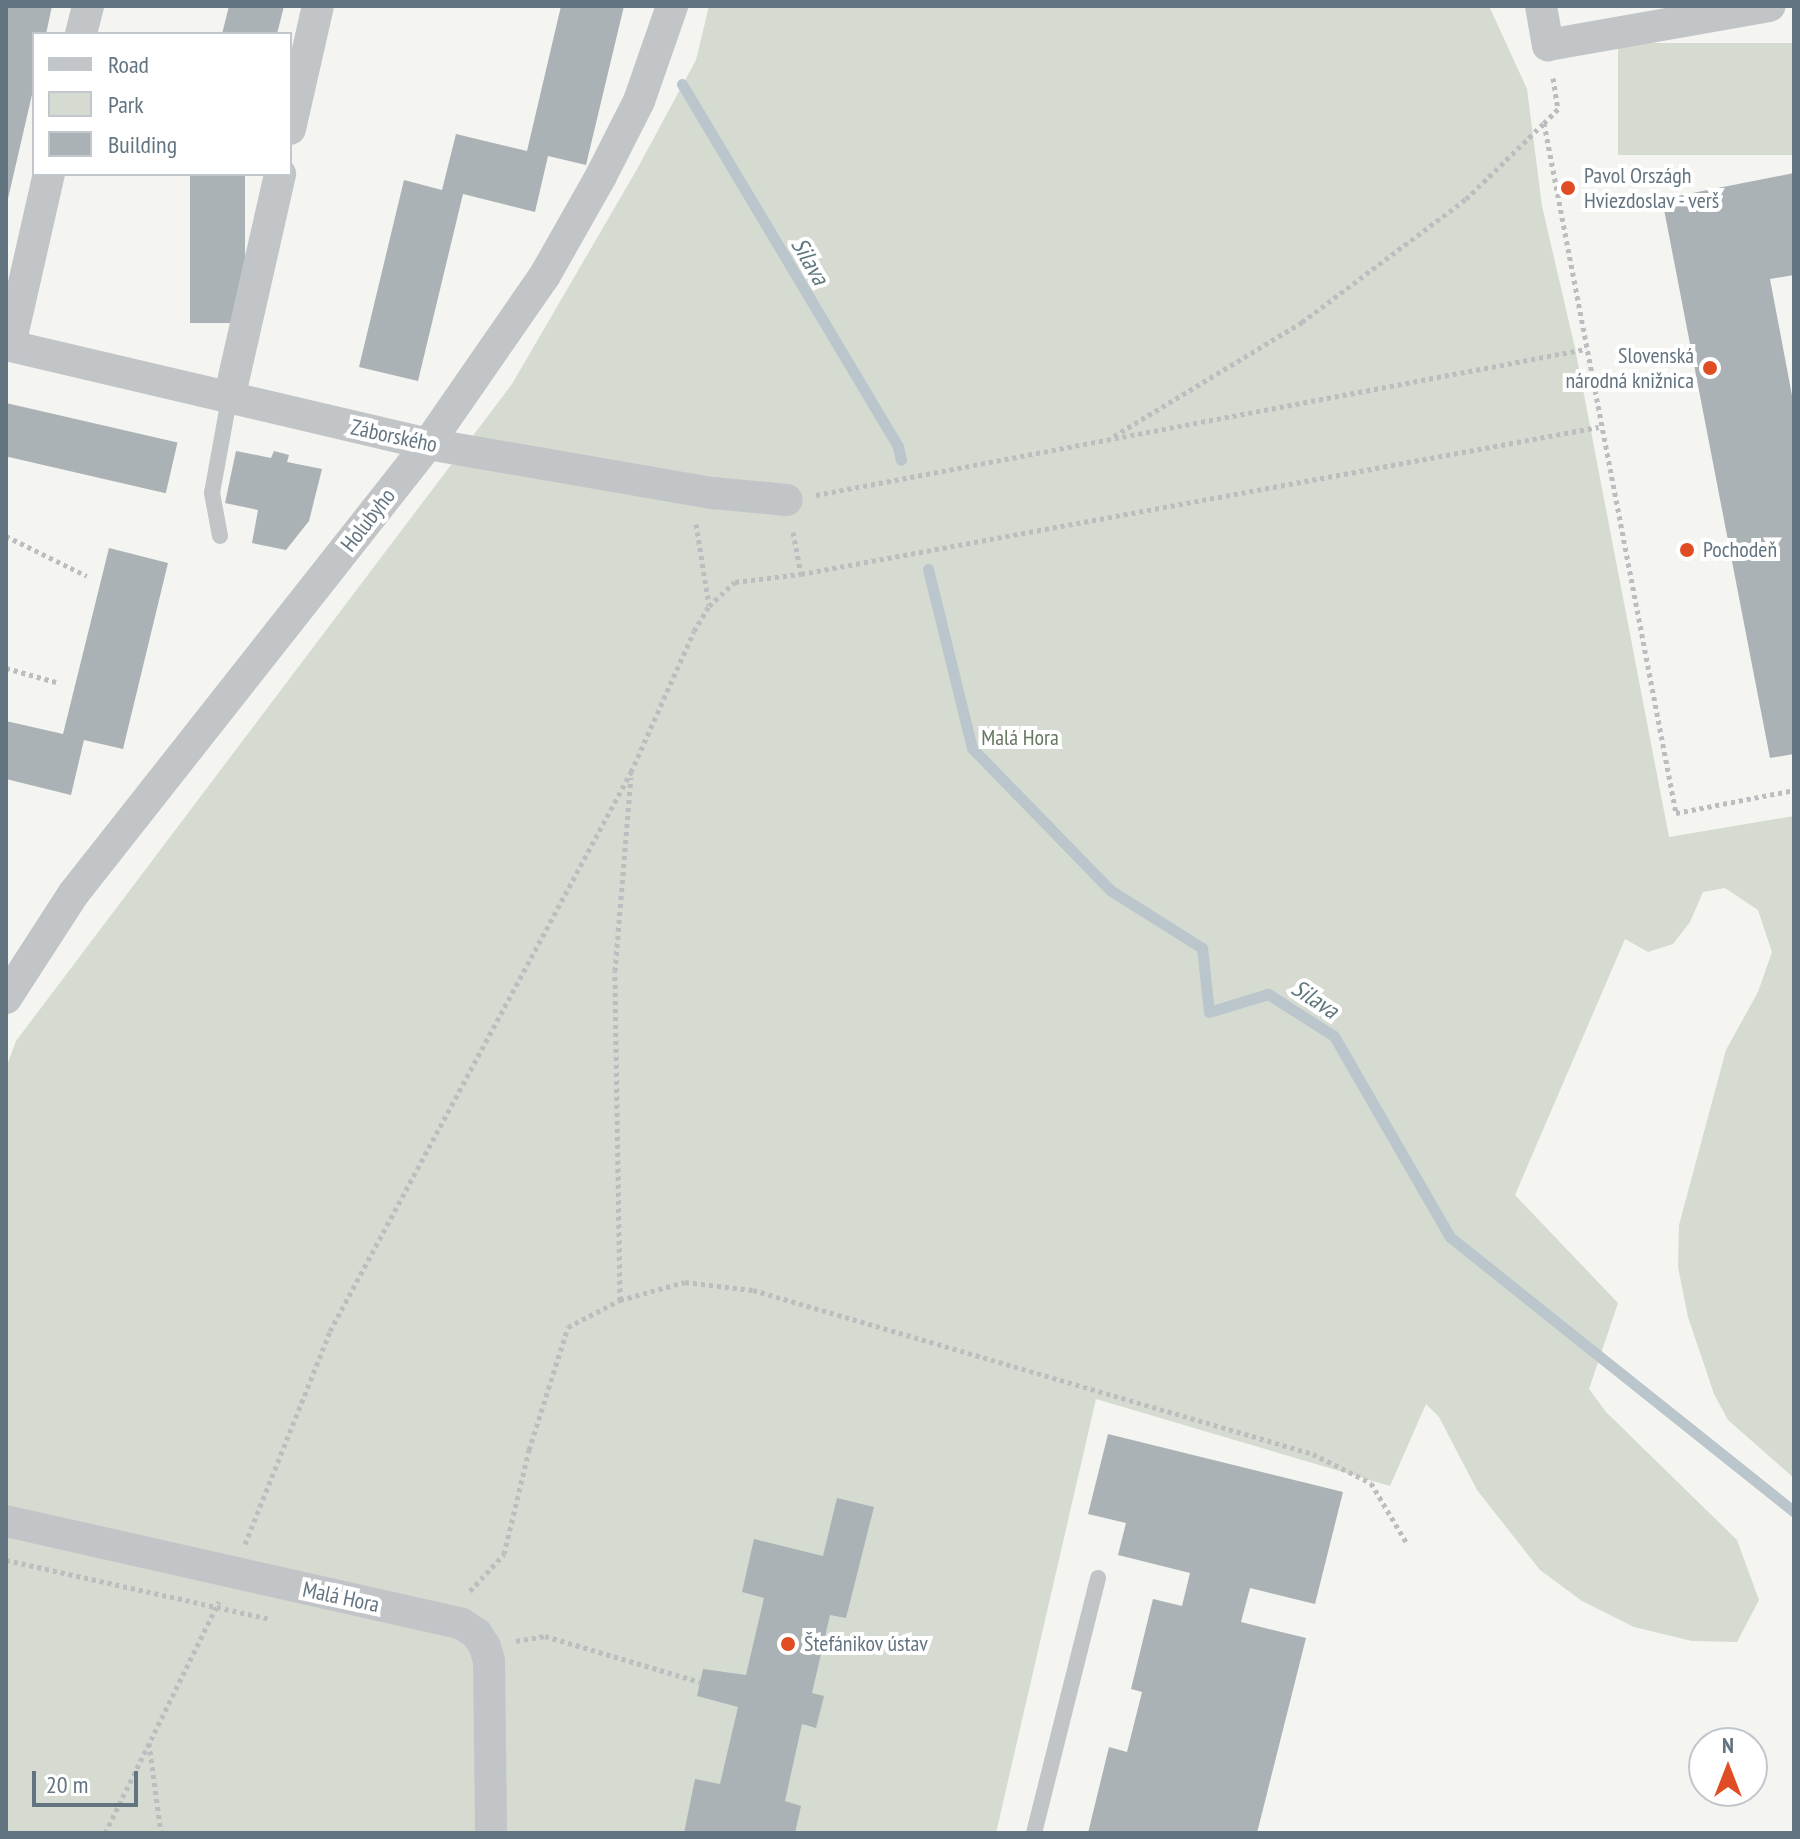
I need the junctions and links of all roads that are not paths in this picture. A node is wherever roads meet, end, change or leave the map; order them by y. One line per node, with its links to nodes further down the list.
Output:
1 (88, 6): 6 (street)
2 (318, 6): 7 (street)
3 (672, 6): 12 (street, Holubyho)
4 (1541, 6): 5 (street)
5 (1770, 6)
6 (82, 32)
7 (292, 120)
8 (49, 176): 10 (street)
9 (280, 176): 11 (street)
10 (8, 345): 11 (street, Záborského)
11 (229, 399): 12 (street, Záborského); 14 (lane)
12 (428, 444): 13 (street, Záborského); 15 (street, Holubyho)
13 (787, 500)
14 (220, 536)
15 (6, 998)
16 (6, 1521): 18 (street, Malá Hora)
17 (1098, 1578): 19 (lane)
18 (491, 1833)
19 (1034, 1833)

